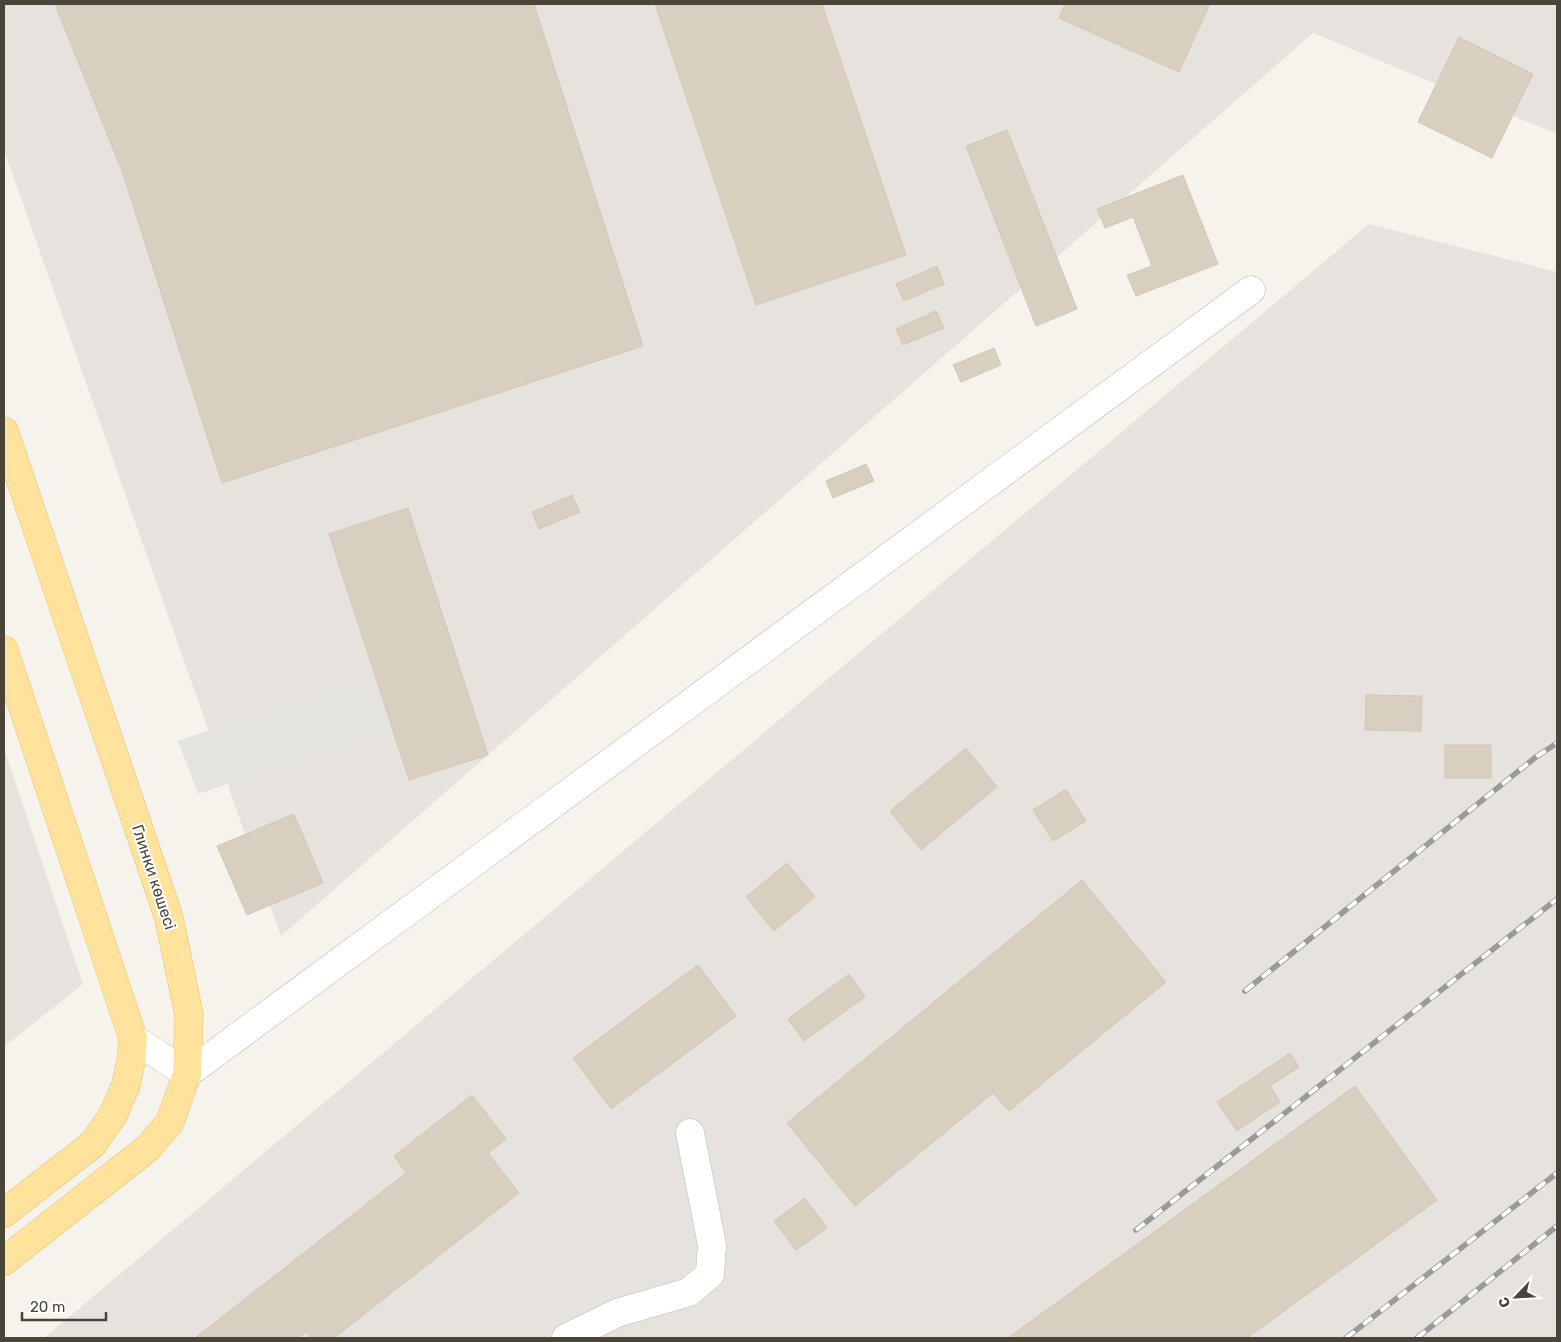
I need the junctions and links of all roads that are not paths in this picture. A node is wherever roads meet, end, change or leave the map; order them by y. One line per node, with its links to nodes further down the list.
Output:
1 (1251, 290): 5 (lane)
2 (4, 430): 5 (main road, Глинки көшесі)
3 (4, 650): 4 (main road)
4 (133, 1038): 5 (lane); 7 (main road)
5 (186, 1074): 8 (main road, Глинки көшесі)
6 (690, 1133): 9 (lane)
7 (4, 1213)
8 (4, 1261)
9 (566, 1338)

